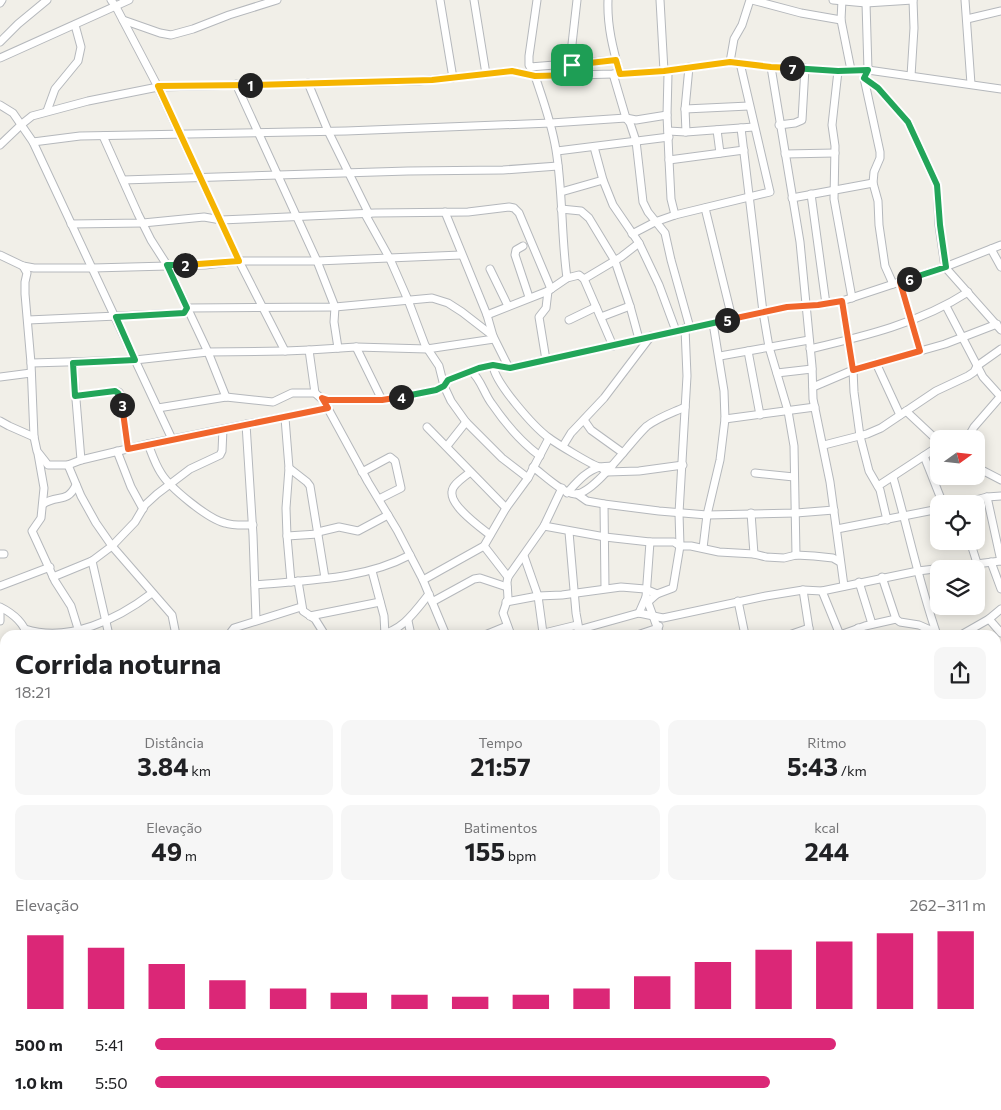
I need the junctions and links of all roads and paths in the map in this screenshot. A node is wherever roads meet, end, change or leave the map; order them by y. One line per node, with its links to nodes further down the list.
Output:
1 (47, 0): 23 (street)
2 (111, 0): 17 (street)
3 (129, 0): 17 (street)
4 (277, 0): 20 (street)
5 (440, 0): 41 (street)
6 (474, 0): 36 (street)
7 (537, 0): 28 (street)
8 (577, 0): 28 (street)
9 (608, 0): 25 (street)
10 (660, 0): 34 (street)
11 (751, 0): 21 (street); 26 (street)
12 (833, 0): 15 (street)
13 (913, 0): 16 (street); 40 (street)
14 (965, 0): 19 (street)
15 (842, 1): 16 (street); 21 (street)
16 (866, 3): 33 (street)
17 (116, 7): 20 (street); 22 (street)
18 (1001, 11): 19 (street)
19 (967, 19): 45 (street)
20 (123, 20): 46 (street)
21 (841, 20): 32 (street)
22 (75, 25): 24 (street); 51 (street)
23 (0, 42)
24 (0, 58)
25 (616, 60): 28 (street); 37 (street)
26 (730, 62): 27 (street); 29 (street)
27 (740, 63): 30 (street); 49 (street)
28 (572, 65): 38 (street)
29 (689, 67): 34 (street); 50 (street)
30 (771, 67): 31 (street); 56 (street)
31 (805, 68): 35 (street); 56 (street)
32 (851, 70): 33 (street); 35 (street)
33 (868, 70): 40 (street); 42 (street)
34 (664, 71): 37 (street); 52 (street)
35 (838, 71): 73 (street)
36 (486, 74): 39 (street); 41 (street)
37 (617, 74): 38 (street); 53 (street)
38 (576, 75): 39 (street)
39 (535, 76): 54 (street)
40 (911, 76): 45 (street)
41 (453, 78): 43 (street)
42 (864, 78): 82 (street); 110 (street)
43 (308, 83): 44 (street); 61 (street)
44 (236, 84): 46 (street); 60 (street)
45 (971, 84): 47 (street)
46 (158, 86): 51 (street); 63 (street)
47 (1001, 89)
48 (0, 105): 55 (street)
49 (749, 106): 50 (street); 57 (street)
50 (685, 109): 62 (street)
51 (47, 111): 55 (street)
52 (667, 116): 53 (street); 64 (street)
53 (626, 118): 54 (street); 66 (street)
54 (551, 123): 61 (street); 71 (street)
55 (22, 124): 67 (street); 68 (street)
56 (780, 125): 74 (street)
57 (754, 127): 58 (street); 86 (street)
58 (741, 128): 59 (street); 70 (street)
59 (717, 130): 62 (street); 72 (street)
60 (258, 132): 61 (street); 63 (street); 78 (street)
61 (328, 132): 77 (street)
62 (686, 132): 64 (street)
63 (180, 134): 65 (street); 79 (street)
64 (668, 134): 66 (street); 75 (street)
65 (103, 136): 67 (street); 80 (street)
66 (636, 140): 69 (street); 95 (street)
67 (33, 142): 97 (street)
68 (0, 145)
69 (594, 147): 71 (street); 81 (street)
70 (744, 150): 72 (street); 86 (street)
71 (557, 151): 76 (street)
72 (720, 153): 75 (street)
73 (834, 153): 74 (street); 83 (street)
74 (785, 154): 87 (street)
75 (669, 160): 92 (street)
76 (558, 166): 77 (street); 84 (street)
77 (348, 173): 78 (street); 91 (street)
78 (277, 176): 79 (street); 93 (street)
79 (201, 178): 80 (street); 94 (street)
80 (122, 180): 96 (street)
81 (603, 180): 84 (street); 98 (street)
82 (873, 183): 83 (street); 117 (street)
83 (834, 190): 85 (street); 121 (street)
84 (561, 192): 89 (street)
85 (811, 194): 87 (street); 124 (street)
86 (749, 198): 88 (street); 133 (street)
87 (792, 198): 128 (street)
88 (705, 208): 92 (street); 137 (street)
89 (561, 209): 108 (street); 115 (street)
90 (445, 212): 91 (street); 104 (street); 118 (street)
91 (370, 214): 93 (street); 105 (street)
92 (675, 215): 95 (street)
93 (296, 217): 94 (street); 107 (street)
94 (221, 220): 96 (street); 106 (street)
95 (655, 222): 98 (street); 143 (street)
96 (142, 223): 97 (street); 109 (street)
97 (71, 224): 112 (street)
98 (632, 234): 99 (street)
99 (639, 243): 108 (street); 144 (street)
100 (1001, 245): 102 (street)
101 (523, 246): 120 (street)
102 (991, 249): 110 (street); 111 (street)
103 (0, 255): 114 (street)
104 (462, 255): 105 (street); 134 (street)
105 (390, 259): 107 (street); 122 (street)
106 (239, 261): 107 (street); 109 (street); 125 (street)
107 (316, 261): 130 (street)
108 (615, 261): 116 (street); 127 (street)
109 (167, 265): 112 (street); 132 (street)
110 (946, 267): 117 (street); 119 (street)
111 (1001, 267)
112 (93, 268): 114 (street); 135 (street)
113 (490, 268): 126 (street)
114 (25, 270): 138 (street)
115 (567, 278): 116 (street); 118 (street)
116 (584, 280): 131 (street)
117 (897, 283): 121 (street); 140 (street)
118 (549, 290): 120 (street); 165 (street)
119 (968, 292): 129 (street); 142 (street)
120 (529, 297): 126 (street)
121 (852, 298): 123 (street)
122 (408, 300): 130 (street); 146 (street); 155 (street)
123 (842, 301): 124 (street); 150 (street)
124 (826, 304): 128 (street)
125 (262, 306): 130 (street); 132 (street); 159 (street)
126 (508, 306): 134 (street)
127 (630, 306): 136 (street); 148 (street)
128 (806, 306): 133 (street); 149 (street)
129 (946, 306): 140 (street); 147 (street)
130 (335, 307): 153 (street)
131 (596, 307): 136 (street); 139 (street)
132 (187, 308): 135 (street); 162 (street)
133 (763, 312): 137 (street); 154 (street)
134 (487, 315): 146 (street)
135 (116, 317): 138 (street); 164 (street)
136 (601, 317): 151 (street)
137 (732, 318): 141 (street)
138 (28, 320): 166 (street)
139 (569, 320)
140 (912, 320): 150 (street); 161 (street)
141 (713, 323): 143 (street); 163 (street)
142 (999, 327): 147 (street)
143 (688, 328): 144 (street); 186 (street)
144 (676, 331): 145 (street)
145 (651, 336): 148 (street); 195 (street)
146 (493, 337): 155 (street); 171 (street)
147 (964, 337): 161 (street); 170 (street)
148 (640, 339): 151 (street)
149 (809, 340): 154 (street); 156 (street)
150 (848, 340): 156 (street); 173 (street)
151 (613, 346): 165 (street)
152 (356, 347): 153 (street); 155 (street); 185 (street)
153 (338, 348): 158 (street)
154 (769, 348): 160 (street); 176 (street)
155 (427, 349): 178 (street)
156 (810, 349): 172 (street)
157 (1001, 349): 170 (street)
158 (309, 350): 159 (street); 180 (street)
159 (285, 351): 162 (street)
160 (748, 351): 163 (street); 192 (street)
161 (920, 351): 168 (street)
162 (208, 352): 164 (street); 182 (street)
163 (720, 356): 194 (street)
164 (135, 360): 167 (street); 188 (street)
165 (546, 360): 171 (street)
166 (31, 363): 167 (street); 175 (street)
167 (73, 363): 181 (street)
168 (876, 363): 173 (street); 191 (street)
169 (493, 365): 171 (street); 174 (street); 205 (street)
170 (978, 366): 183 (street); 191 (street)
171 (510, 368)
172 (812, 369): 176 (street); 179 (street)
173 (853, 370): 179 (street); 203 (street)
174 (471, 371): 178 (street); 215 (street)
175 (30, 373): 177 (street); 204 (street)
176 (777, 373): 190 (street)
177 (0, 378)
178 (444, 386): 185 (street); 197 (street)
179 (813, 387): 187 (street)
180 (315, 393): 182 (street); 184 (street)
181 (75, 396): 211 (street); 217 (street)
182 (226, 397): 188 (street)
183 (1001, 397): 201 (street)
184 (322, 398): 185 (street); 189 (street)
185 (382, 400)
186 (685, 407): 214 (street); 219 (street)
187 (815, 407): 190 (street); 208 (street)
188 (158, 408): 206 (street)
189 (328, 408): 193 (street); 225 (street)
190 (788, 411): 192 (street); 229 (street)
191 (903, 413): 202 (street); 203 (street)
192 (760, 415): 194 (street)
193 (285, 418): 198 (street); 223 (street)
194 (725, 419): 252 (street)
195 (584, 420): 210 (street); 214 (street)
196 (0, 421): 204 (street)
197 (466, 422): 209 (street); 231 (street)
198 (246, 424): 200 (street); 255 (street)
199 (427, 426): 209 (street)
200 (223, 429): 206 (street); 233 (street)
201 (972, 430)
202 (930, 435)
203 (860, 436): 208 (street); 235 (street)
204 (34, 437): 220 (street)
205 (549, 438): 210 (street); 215 (street)
206 (172, 439): 207 (street)
207 (148, 444): 211 (street); 233 (street)
208 (824, 444): 246 (street)
209 (447, 446): 226 (street)
210 (562, 446): 222 (street)
211 (128, 449): 212 (street)
212 (117, 452): 217 (street); 245 (street)
213 (930, 452): 216 (street)
214 (623, 453): 224 (street)
215 (540, 456): 221 (street)
216 (924, 456): 230 (street); 238 (street)
217 (81, 460): 218 (street)
218 (68, 465): 220 (street); 234 (street)
219 (683, 465): 224 (street); 248 (street)
220 (44, 466): 242 (street)
221 (533, 467): 231 (street); 236 (street)
222 (600, 467): 224 (street); 236 (street)
223 (289, 468): 259 (street); 261 (street)
224 (609, 469): 237 (street)
225 (362, 472): 241 (street); 241 (street)
226 (470, 472): 244 (street); 260 (street)
227 (985, 472): 232 (street)
228 (755, 473): 229 (street)
229 (794, 477): 250 (street)
230 (892, 477): 235 (street); 253 (street)
231 (528, 478): 244 (street)
232 (1001, 480)
233 (169, 484): 245 (street); 255 (street)
234 (76, 485): 242 (street); 264 (street)
235 (878, 486): 254 (street)
236 (564, 491): 237 (street); 256 (street)
237 (577, 494): 243 (street)
238 (939, 495)
239 (1001, 496): 240 (street)
240 (987, 497): 273 (street)
241 (379, 499): 251 (street)
242 (43, 504): 277 (street)
243 (604, 504): 248 (street); 262 (street)
244 (506, 508): 260 (street)
245 (143, 509): 264 (street)
246 (834, 510): 250 (street); 257 (street)
247 (930, 511): 253 (street)
248 (679, 513): 252 (street); 266 (street)
249 (751, 513): 250 (street); 252 (street); 268 (street)
250 (796, 513): 270 (street)
251 (388, 515): 259 (street); 269 (street)
252 (707, 515): 267 (street)
253 (904, 517): 254 (street); 280 (street)
254 (887, 520): 257 (street)
255 (253, 524): 288 (street)
256 (544, 526): 258 (street); 271 (street)
257 (837, 529): 272 (street)
258 (569, 532): 262 (street); 297 (street)
259 (318, 533): 261 (street); 283 (street)
260 (490, 535): 265 (street)
261 (287, 536): 286 (street)
262 (605, 537): 263 (street); 292 (street)
263 (650, 542): 266 (street); 301 (street)
264 (112, 546): 274 (street); 296 (street)
265 (484, 546): 282 (street); 285 (street)
266 (680, 546): 267 (street); 299 (street)
267 (704, 548): 268 (street)
268 (754, 554): 270 (street)
269 (410, 555): 279 (street); 285 (street)
270 (796, 555): 272 (street)
271 (524, 556): 282 (street); 300 (street)
272 (838, 558): 290 (street)
273 (1001, 561): 276 (street)
274 (92, 562): 281 (street); 318 (street)
275 (985, 562): 276 (street)
276 (991, 562): 293 (street)
277 (50, 567): 281 (street); 289 (street)
278 (930, 569): 280 (street)
279 (372, 571): 283 (street); 302 (street)
280 (918, 571): 284 (street); 344 (street)
281 (53, 577): 323 (street)
282 (508, 577): 291 (street)
283 (325, 578): 286 (street)
284 (882, 578): 287 (street); 314 (street)
285 (423, 580): 298 (street)
286 (294, 581): 288 (street); 307 (street)
287 (859, 582): 290 (street); 320 (street)
288 (255, 585): 316 (street)
289 (0, 586)
290 (844, 586): 295 (street)
291 (507, 587): 303 (street); 304 (street)
292 (605, 588): 297 (street); 301 (street)
293 (1001, 589)
294 (803, 590): 295 (street); 305 (street); 340 (street)
295 (822, 591): 341 (street)
296 (152, 593): 318 (street); 326 (street)
297 (575, 593): 300 (street); 336 (street)
298 (429, 594): 303 (street); 319 (street)
299 (657, 594): 301 (street); 301 (street)
300 (538, 596): 304 (street); 335 (street)
301 (646, 596): 310 (street); 311 (street)
302 (380, 602): 312 (street); 329 (street)
303 (432, 602): 332 (street)
304 (506, 602): 321 (street)
305 (738, 602): 313 (street); 339 (street)
306 (0, 607): 322 (street)
307 (301, 607): 312 (street); 316 (street)
308 (1001, 609): 315 (street)
309 (0, 612): 317 (street)
310 (639, 613): 311 (street); 336 (street)
311 (652, 615): 313 (street); 337 (street)
312 (310, 616): 328 (street)
313 (663, 618): 338 (street)
314 (896, 619): 320 (street); 343 (street)
315 (989, 619): 345 (street); 346 (street)
316 (256, 620): 327 (street)
317 (0, 621)
318 (105, 621): 324 (street); 325 (street)
319 (408, 621): 330 (street); 331 (street)
320 (872, 624): 342 (street)
321 (507, 626): 333 (street); 334 (street)
322 (25, 630)
323 (79, 630)
324 (85, 630)
325 (108, 630)
326 (175, 630)
327 (232, 630)
328 (322, 630)
329 (383, 630)
330 (392, 630)
331 (410, 630)
332 (444, 630)
333 (497, 630)
334 (509, 630)
335 (540, 630)
336 (578, 630)
337 (658, 630)
338 (660, 630)
339 (744, 630)
340 (810, 630)
341 (838, 630)
342 (863, 630)
343 (930, 630)
344 (935, 630)
345 (970, 630)
346 (998, 630)

